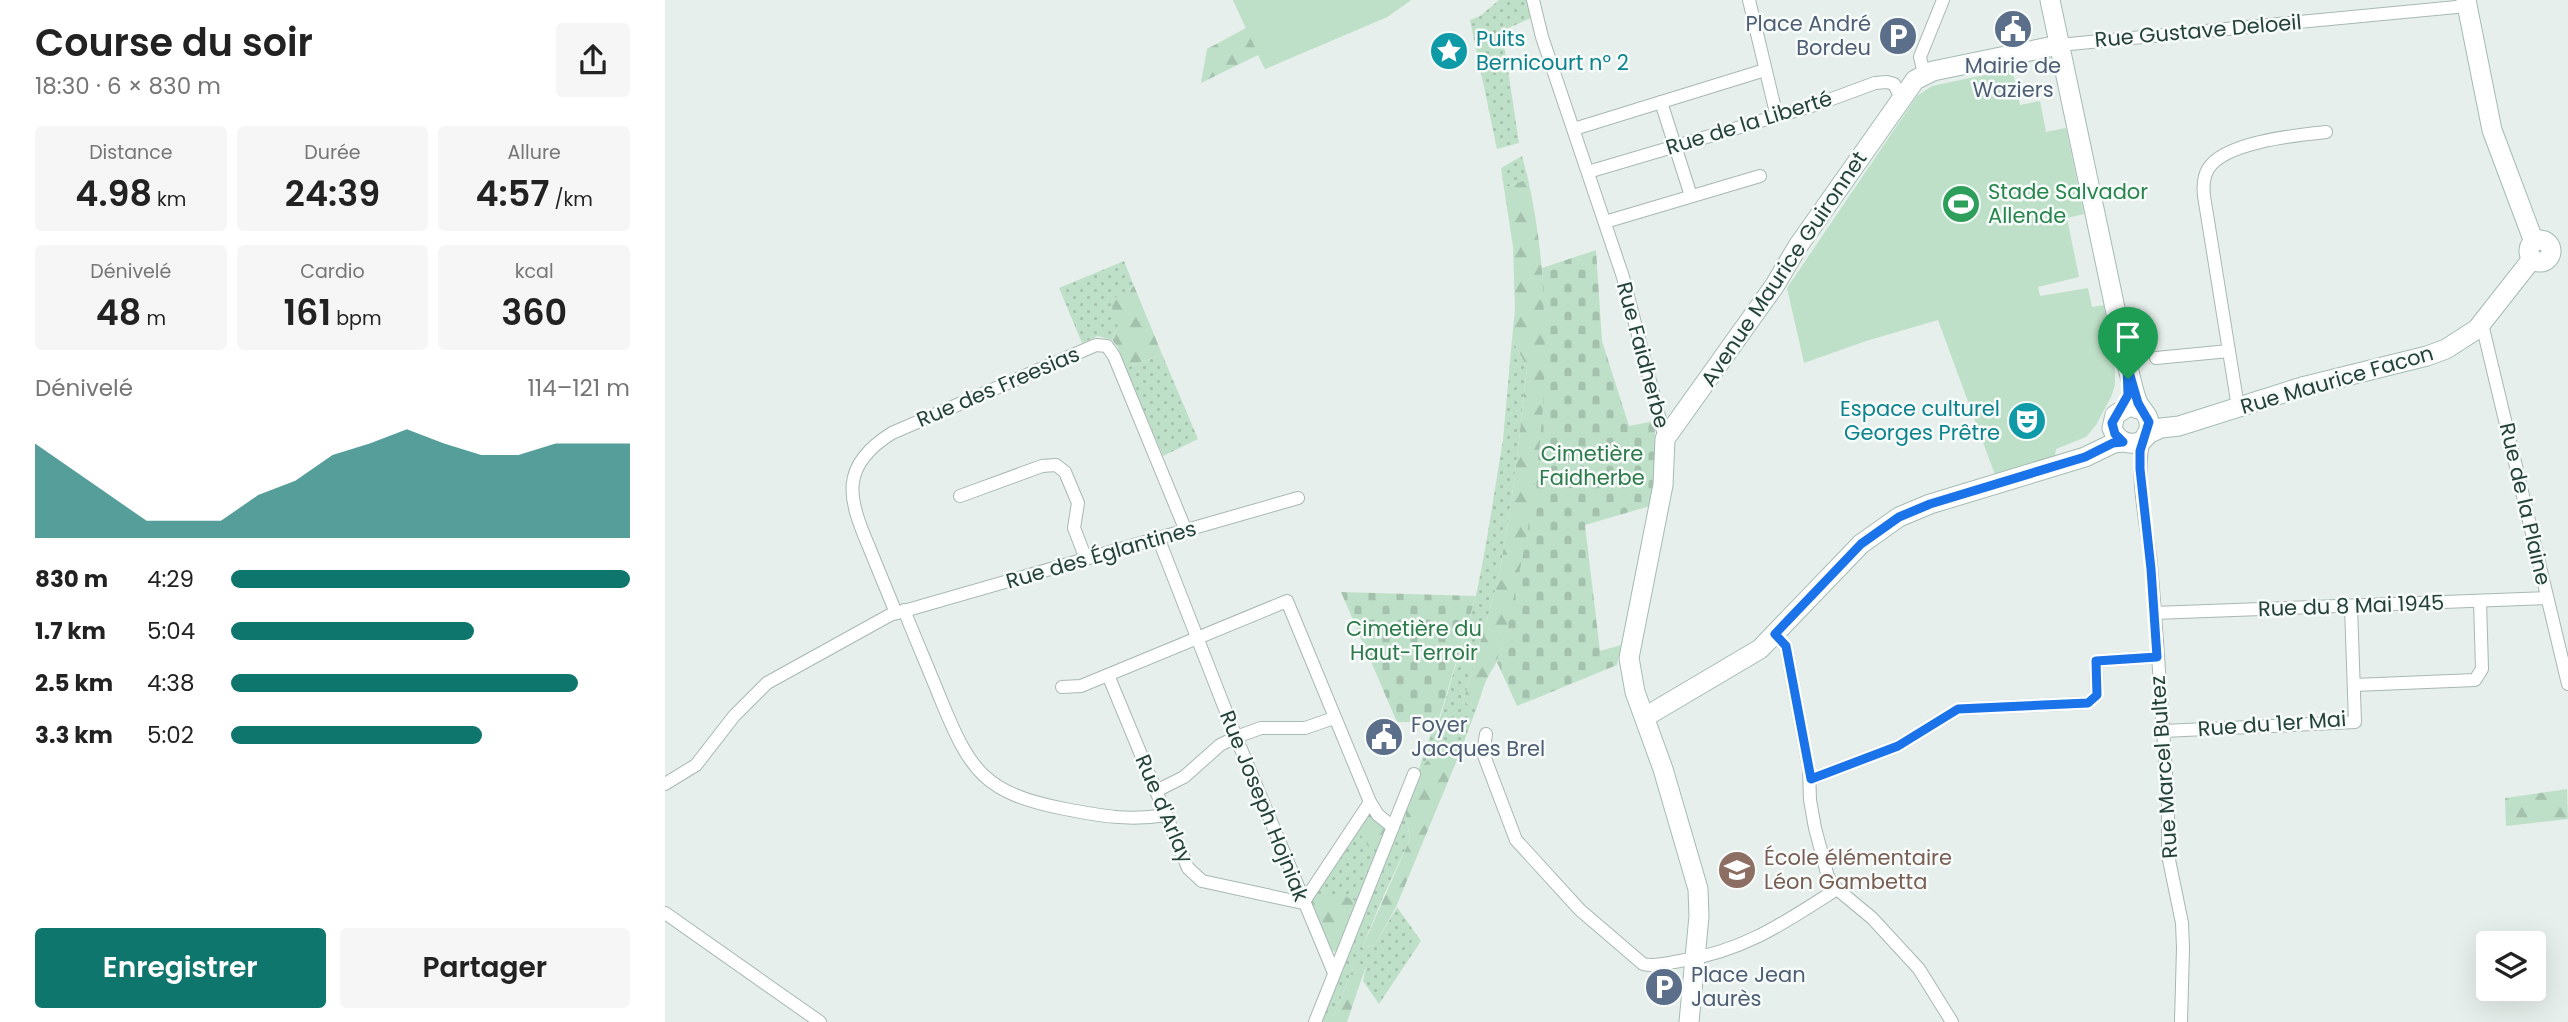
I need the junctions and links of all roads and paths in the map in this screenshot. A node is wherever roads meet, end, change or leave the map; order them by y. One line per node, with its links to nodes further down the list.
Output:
1 (1533, 0): 12 (street, Rue Faidherbe)
2 (1749, 0): 7 (street)
3 (1943, 0): 8 (street)
4 (2050, 0): 6 (street)
5 (2466, 3): 6 (street, Rue Gustave Deloeil); 19 (street)
6 (2059, 45): 8 (street, Rue Gustave Deloeil); 24 (street)
7 (1765, 70): 10 (street); 11 (street)
8 (1924, 74): 9 (street)
9 (1901, 98): 11 (street, Rue de la Liberté); 29 (street, Avenue Maurice Guironnet)
10 (1661, 102): 12 (street); 14 (street)
11 (1777, 117): 14 (street, Rue de la Liberté)
12 (1574, 129): 15 (street, Rue Faidherbe)
13 (2326, 131): 22 (street)
14 (1675, 146): 15 (street, Rue de la Liberté); 17 (street)
15 (1588, 172): 18 (street, Rue Faidherbe)
16 (1760, 176): 17 (street)
17 (1691, 196): 18 (street)
18 (1605, 222): 29 (street, Rue Faidherbe)
19 (2533, 251): 20 (street); 21 (street, Rue Maurice Facon)
20 (2560, 253)
21 (2482, 324): 25 (street, Rue Maurice Facon); 36 (street, Rue de la Plaine)
22 (2229, 351): 23 (street); 25 (street)
23 (2156, 358)
24 (2127, 365): 26 (street); 27 (street)
25 (2238, 407): 28 (street, Rue Maurice Facon)
26 (2120, 410): 27 (street); 30 (street)
27 (2144, 412): 28 (street, Rue Maurice Facon); 30 (street)
28 (2189, 423): 30 (street, Rue Maurice Facon)
29 (1665, 439): 48 (street, Rue Faidherbe)
30 (2136, 439): 40 (street, Rue Marcel Bultez); 41 (street, Rue Maurice Facon)
31 (960, 496): 35 (street)
32 (1298, 498): 33 (street, Rue des Églantines)
33 (1186, 531): 34 (street, Rue des Églantines); 39 (street, Rue des Freesias)
34 (1159, 540): 35 (street, Rue des Églantines); 42 (street, Rue Joseph Hojniak)
35 (1086, 559): 39 (street, Rue des Églantines)
36 (2547, 598): 37 (street, Rue du 8 Mai 1945); 45 (street, Rue de la Plaine)
37 (2480, 601): 38 (street, Rue du 8 Mai 1945); 46 (street)
38 (2351, 607): 40 (street, Rue du 8 Mai 1945); 46 (street, Rue du 1er Mai)
39 (900, 612): 55 (street, Rue des Églantines); 58 (street, Rue des Freesias)
40 (2154, 614): 43 (street, Rue Marcel Bultez)
41 (1775, 634): 48 (street, Rue Maurice Facon); 54 (street)
42 (1197, 639): 44 (street); 49 (street); 52 (street, Rue Joseph Hojniak)
43 (2157, 657): 50 (street, Rue Marcel Bultez); 54 (street)
44 (1108, 675): 47 (street); 56 (street, Rue d'Arlay)
45 (2568, 684)
46 (2354, 685): 50 (street, Rue du 1er Mai)
47 (1062, 687)
48 (1646, 717): 63 (street, Rue Faidherbe)
49 (1334, 718): 52 (street); 57 (street)
50 (2163, 732): 69 (street, Rue Marcel Bultez)
51 (1486, 734): 63 (street)
52 (1236, 737): 56 (street); 61 (street, Rue Joseph Hojniak)
53 (1414, 774): 59 (street)
54 (1811, 779): 60 (street)
55 (665, 784)
56 (1156, 791): 58 (street, Rue d'Arlay)
57 (1370, 802): 59 (street); 61 (street)
58 (1166, 815): 61 (street, Rue d'Arlay)
59 (1393, 827): 64 (street)
60 (1836, 889): 63 (street); 68 (street)
61 (1303, 903): 64 (street, Rue Joseph Hojniak)
62 (665, 913): 65 (street)
63 (1695, 958): 67 (street)
64 (1334, 973): 66 (street)
65 (820, 1022)
66 (1315, 1022)
67 (1689, 1022)
68 (1952, 1022)
69 (2181, 1022)

